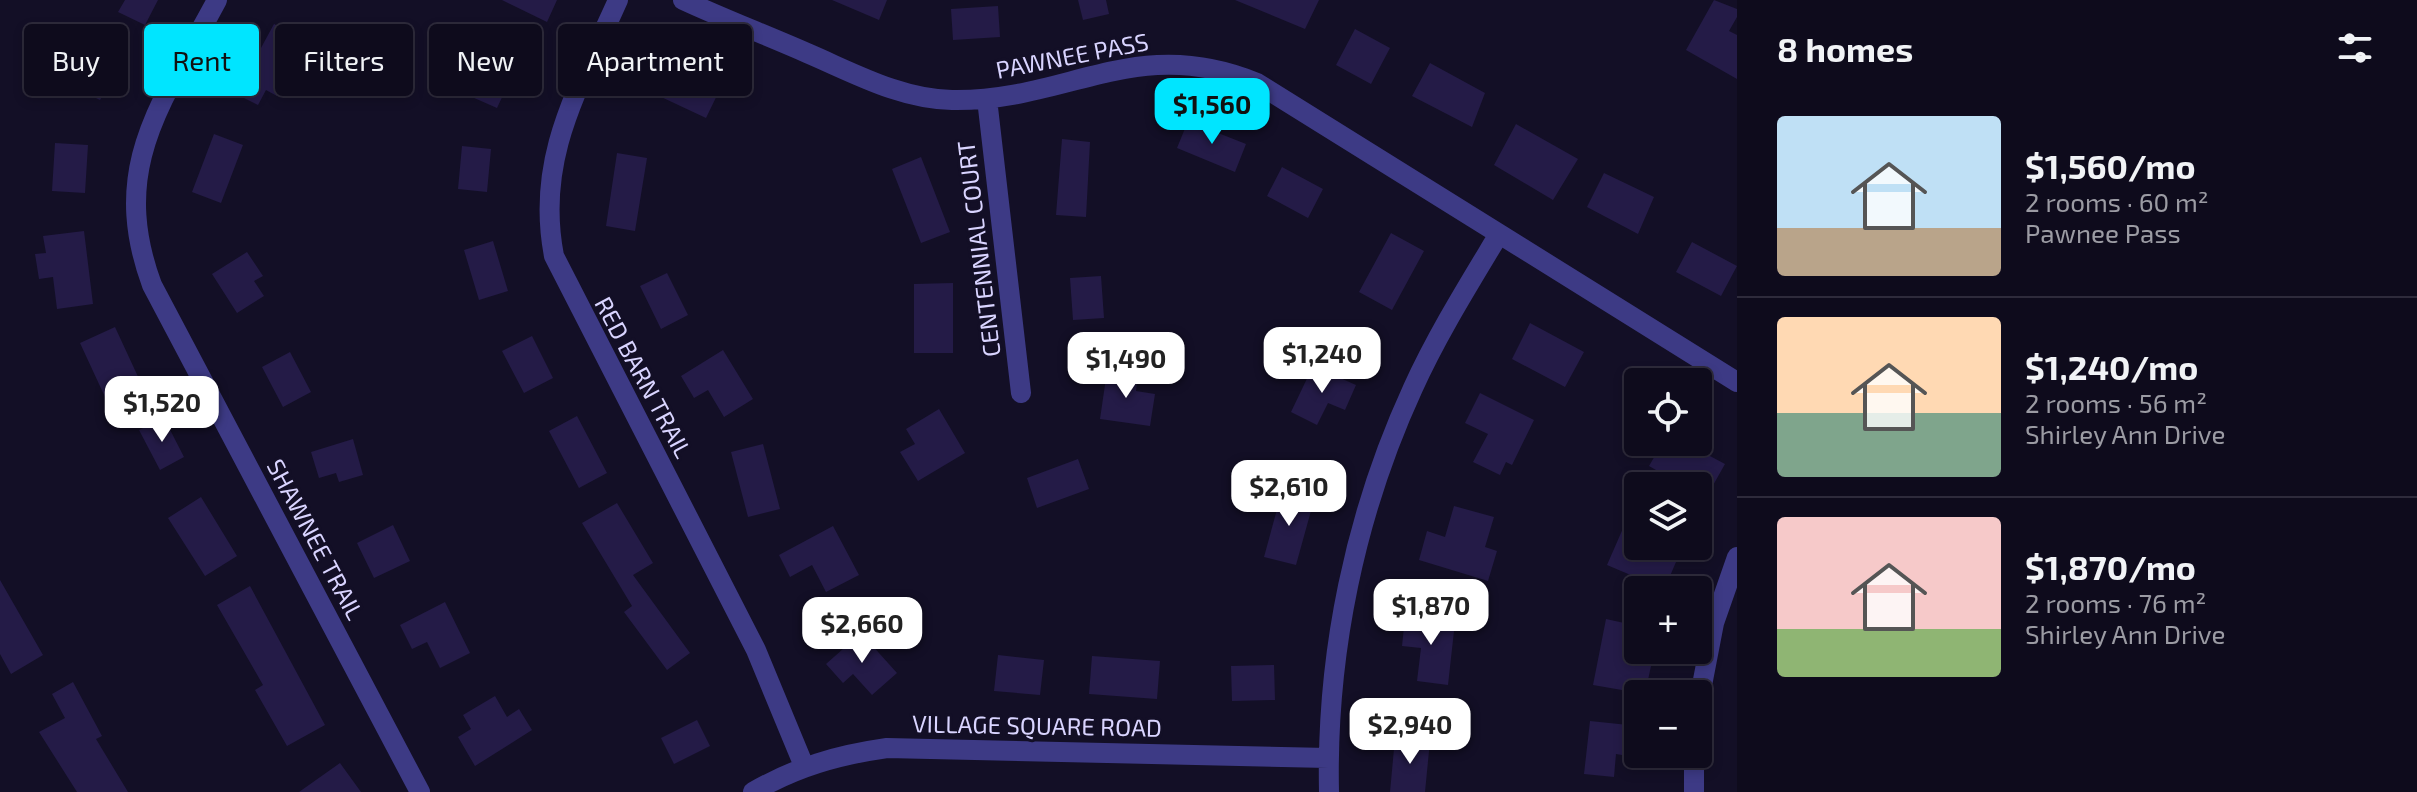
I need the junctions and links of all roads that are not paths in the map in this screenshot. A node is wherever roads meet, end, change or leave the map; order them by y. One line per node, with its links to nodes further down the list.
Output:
1 (217, 0): 13 (street, SHAWNEE TRAIL)
2 (618, 0): 11 (street, RED BARN TRAIL)
3 (683, 0): 4 (street, PAWNEE PASS)
4 (987, 99): 5 (street, PAWNEE PASS); 7 (street, CENTENNIAL COURT)
5 (1499, 234): 6 (street, PAWNEE PASS); 10 (street)
6 (1737, 382)
7 (1021, 393)
8 (1737, 557): 9 (street)
9 (1703, 680)
10 (1328, 758): 11 (street, VILLAGE SQUARE ROAD); 15 (street)
11 (804, 766): 14 (street, VILLAGE SQUARE ROAD)
12 (1694, 768): 16 (street)
13 (420, 792)
14 (753, 792)
15 (1329, 792)
16 (1694, 792)

